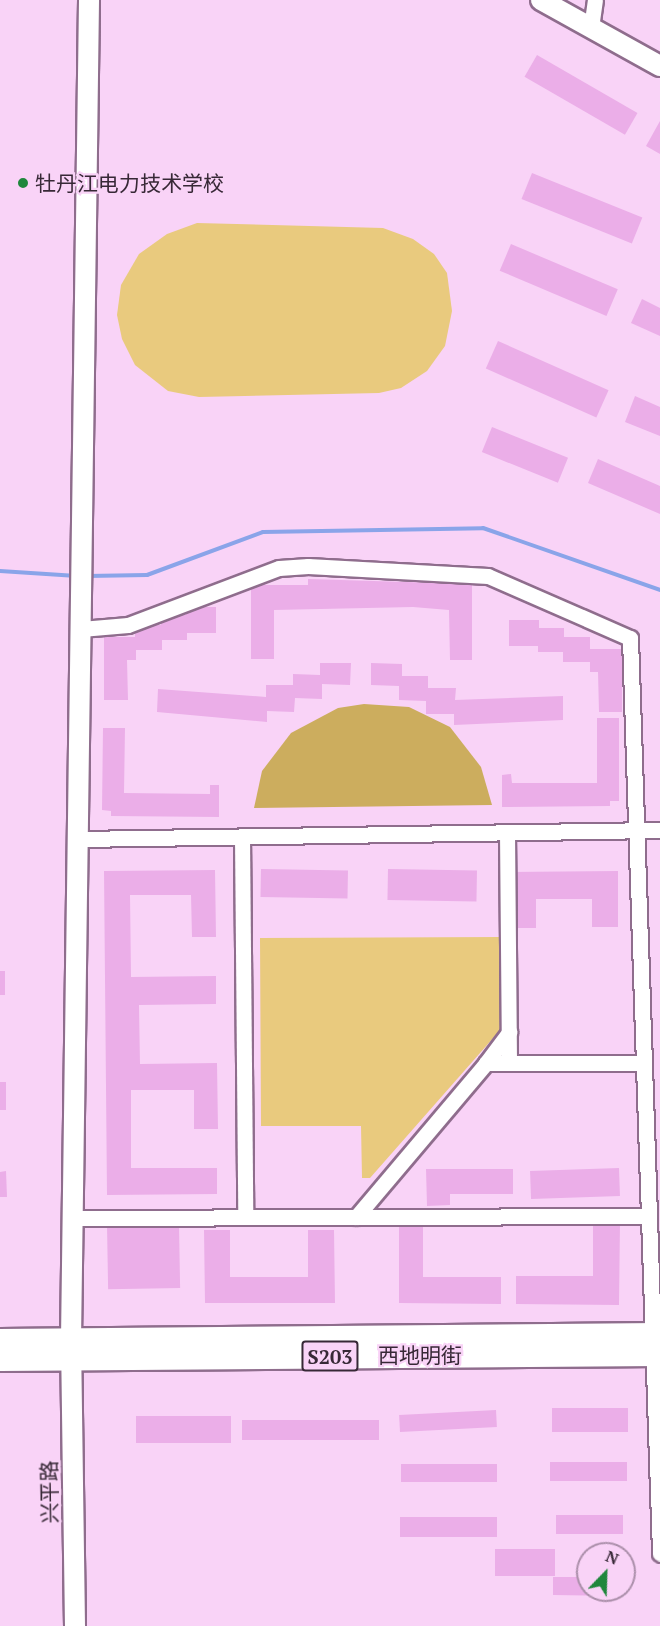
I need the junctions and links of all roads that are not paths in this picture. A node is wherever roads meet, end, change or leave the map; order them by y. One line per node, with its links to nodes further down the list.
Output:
1 (88, 0): 6 (street, 兴平路)
2 (595, 0): 4 (street)
3 (549, 2): 4 (street)
4 (591, 28): 5 (street)
5 (660, 66)
6 (81, 629): 7 (street); 11 (street, 兴平路)
7 (637, 830): 8 (street); 9 (street); 15 (street)
8 (660, 830)
9 (507, 832): 10 (street); 12 (street)
10 (242, 836): 11 (street); 17 (street)
11 (78, 838): 19 (street, 兴平路)
12 (509, 1032): 13 (street); 14 (street)
13 (486, 1063): 14 (street); 18 (street)
14 (509, 1063): 15 (street)
15 (643, 1063): 16 (street)
16 (647, 1216): 18 (street); 21 (street)
17 (245, 1217): 18 (street); 19 (street)
18 (356, 1217)
19 (73, 1218): 22 (street, 兴平路)
20 (0, 1341): 22 (main road, 西地明街 / S203)
21 (657, 1342): 22 (main road, 西地明街 / S203); 24 (street)
22 (72, 1349): 23 (main road, 西地明街 / S203); 25 (street, 兴平路)
23 (0, 1359)
24 (660, 1554)
25 (75, 1626)

